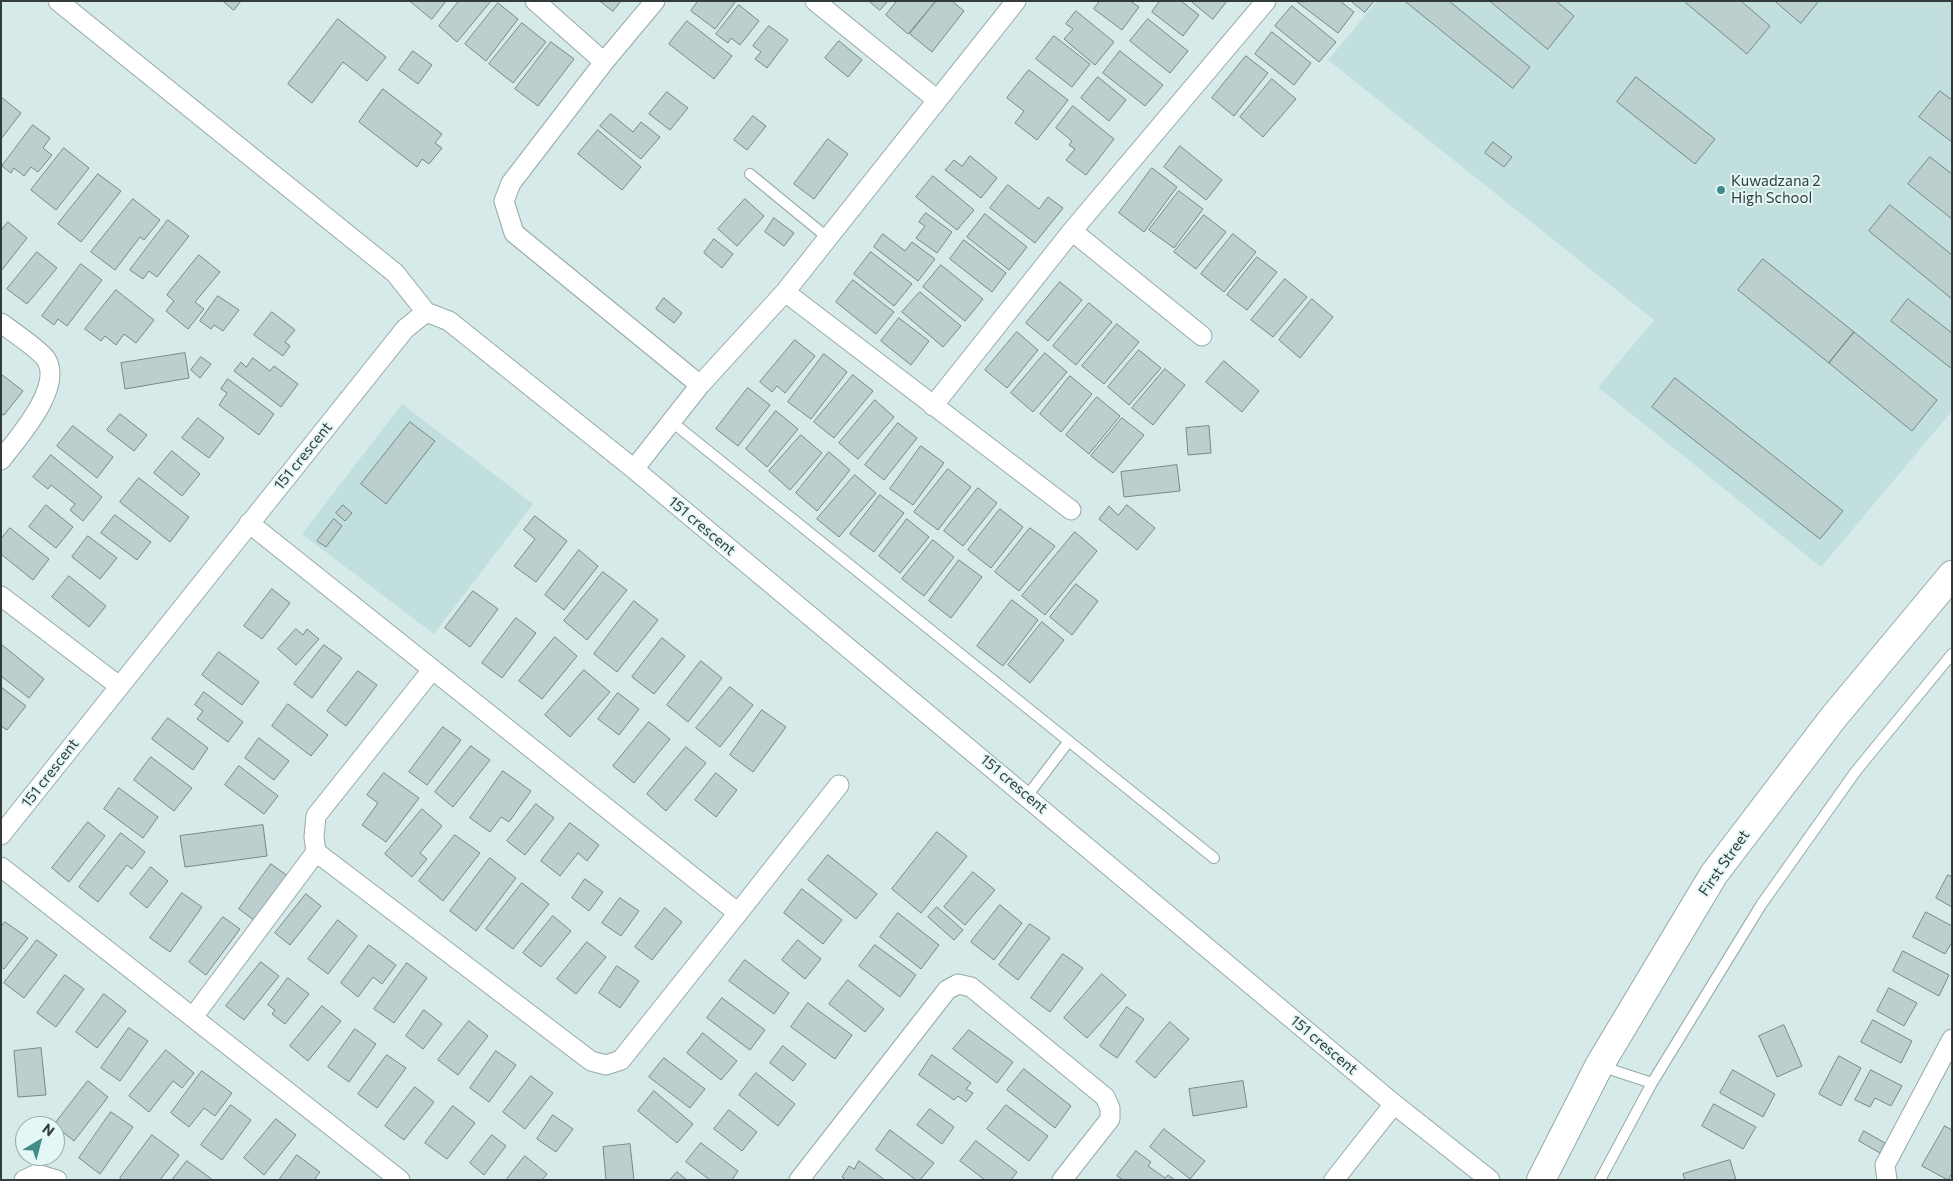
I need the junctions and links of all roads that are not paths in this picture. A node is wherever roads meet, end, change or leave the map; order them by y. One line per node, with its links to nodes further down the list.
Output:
1 (58, 1): 13 (street)
2 (535, 1): 7 (street)
3 (655, 1): 7 (street)
4 (815, 1): 8 (street)
5 (1016, 1): 8 (street)
6 (1266, 1): 10 (street)
7 (604, 62): 16 (street)
8 (936, 100): 11 (street)
9 (750, 174): 11 (lane)
10 (1072, 231): 15 (street); 17 (street)
11 (828, 238): 12 (street)
12 (785, 292): 16 (street); 17 (street)
13 (426, 312): 20 (street, 151 crescent); 22 (street, 151 crescent)
14 (1, 322): 19 (street)
15 (1202, 336)
16 (700, 385): 18 (street)
17 (933, 406): 21 (street)
18 (672, 422): 20 (street); 28 (lane)
19 (1, 460)
20 (634, 469): 30 (street, 151 crescent)
21 (1071, 510)
22 (249, 523): 26 (street); 27 (street, 151 crescent)
23 (1952, 575): 38 (street, First Street)
24 (1, 596): 27 (street)
25 (1952, 654): 39 (lane)
26 (432, 670): 32 (street); 35 (street)
27 (119, 686): 31 (street, 151 crescent)
28 (1068, 741): 30 (lane); 33 (lane)
29 (839, 785): 35 (street)
30 (1028, 796): 40 (street, 151 crescent)
31 (1, 835)
32 (316, 852): 35 (street); 36 (street)
33 (1214, 858)
34 (1, 867): 36 (street)
35 (738, 913)
36 (193, 1017): 43 (street)
37 (1952, 1039): 50 (street)
38 (1599, 1066): 39 (lane); 48 (street, First Street)
39 (1652, 1083): 49 (lane)
40 (1394, 1104): 46 (street); 47 (street, 151 crescent)
41 (24, 1180): 42 (street)
42 (57, 1180)
43 (400, 1180)
44 (799, 1180): 45 (street)
45 (1062, 1180)
46 (1334, 1180)
47 (1490, 1180)
48 (1541, 1180)
49 (1600, 1180)
50 (1887, 1180)

